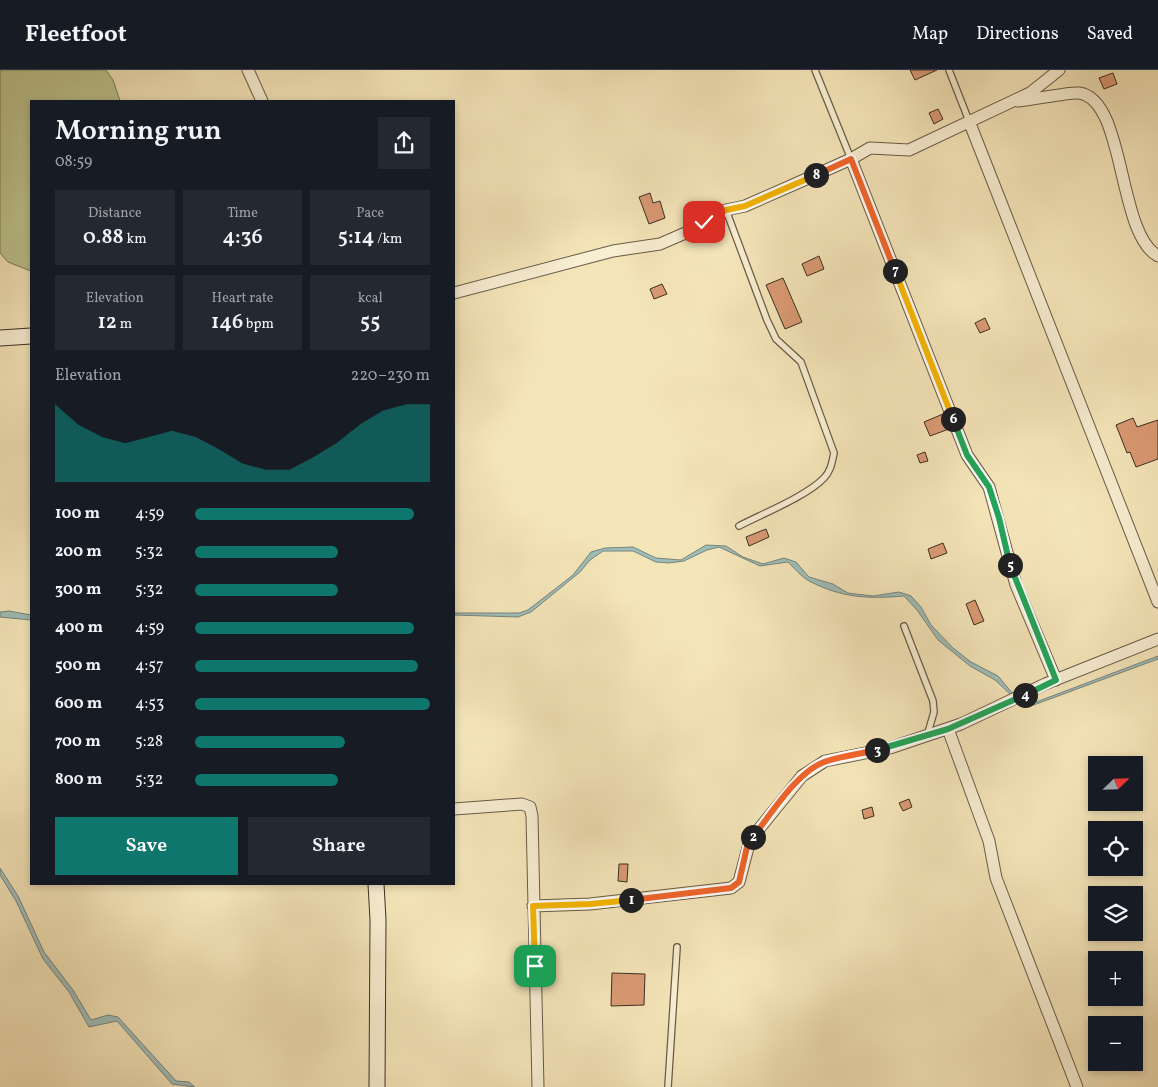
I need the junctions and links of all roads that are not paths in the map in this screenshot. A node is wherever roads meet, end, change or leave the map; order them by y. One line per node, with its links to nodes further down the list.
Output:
1 (248, 70): 5 (street)
2 (815, 70): 8 (lane)
3 (949, 70): 7 (lane)
4 (1059, 70): 6 (street)
5 (262, 100)
6 (1014, 101): 7 (street); 10 (street)
7 (969, 120): 8 (street); 15 (street)
8 (851, 159): 9 (street); 18 (street)
9 (726, 210): 11 (street); 14 (lane)
10 (1158, 256)
11 (455, 293)
12 (30, 336): 13 (main road)
13 (0, 338)
14 (739, 526)
15 (1158, 602)
16 (904, 626): 20 (lane)
17 (1158, 639): 18 (street)
18 (1056, 680): 19 (street)
19 (948, 729): 20 (street); 28 (street)
20 (927, 736): 23 (street)
21 (455, 809): 23 (street)
22 (376, 885): 25 (main road)
23 (533, 906): 26 (street)
24 (677, 947): 27 (lane)
25 (377, 1087)
26 (538, 1087)
27 (668, 1087)
28 (1077, 1087)

